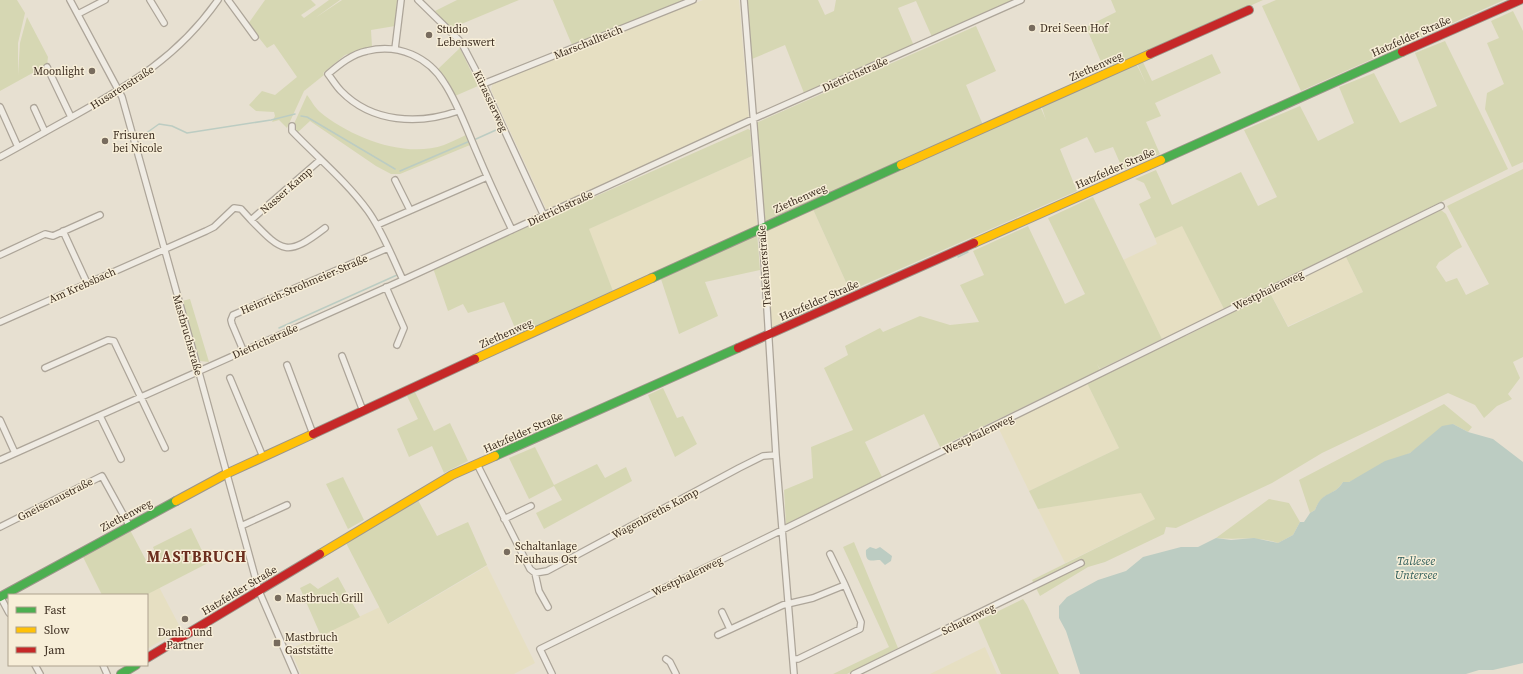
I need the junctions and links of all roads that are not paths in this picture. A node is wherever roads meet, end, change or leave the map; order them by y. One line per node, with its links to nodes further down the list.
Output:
1 (70, 0): 13 (street, Mastbruchstraße)
2 (105, 0): 13 (street)
3 (150, 0): 14 (street)
4 (218, 0): 19 (street, Husarenstraße)
5 (228, 0): 15 (street)
6 (401, 0): 16 (street)
7 (418, 0): 18 (street, Kürassierweg)
8 (693, 0): 18 (street, Marschallteich)
9 (744, 0): 24 (street, Trakehnerstraße)
10 (1021, 0): 24 (street, Dietrichstraße)
11 (1520, 0): 49 (street, Hatzfelder Straße)
12 (1249, 10): 38 (street, Ziethenweg)
13 (78, 14): 19 (street, Mastbruchstraße)
14 (164, 23)
15 (255, 37)
16 (395, 49): 22 (street); 22 (street)
17 (47, 66): 23 (street)
18 (484, 84): 35 (street, Kürassierweg)
19 (118, 90): 23 (street, Husarenstraße); 43 (street, Mastbruchstraße)
20 (0, 107): 27 (street)
21 (34, 108): 26 (street)
22 (458, 111): 30 (street)
23 (71, 117): 26 (street, Husarenstraße)
24 (753, 119): 35 (street, Dietrichstraße); 38 (street, Trakehnerstraße)
25 (292, 126): 29 (street)
26 (45, 132): 27 (street, Husarenstraße)
27 (18, 147): 28 (street, Husarenstraße)
28 (0, 157)
29 (320, 160): 36 (street, Nasser Kamp); 37 (street)
30 (487, 177): 33 (street); 40 (street)
31 (395, 180): 33 (street)
32 (1441, 206): 76 (street, Westphalenweg)
33 (410, 210): 37 (street)
34 (100, 216): 41 (street)
35 (544, 216): 40 (street, Dietrichstraße)
36 (251, 220): 39 (street, Nasser Kamp); 43 (street, Nasser Kamp)
37 (377, 225): 42 (street)
38 (762, 227): 49 (street, Trakehnerstraße); 58 (street, Ziethenweg)
39 (325, 228)
40 (512, 230): 45 (street, Dietrichstraße)
41 (63, 231): 44 (street); 46 (street)
42 (388, 248): 45 (street); 51 (street, Heinrich-Strohmeier-Straße)
43 (164, 250): 46 (street, Am Krebsbach); 55 (street, Mastbruchstraße)
44 (0, 254)
45 (403, 280): 47 (street, Dietrichstraße)
46 (87, 283): 48 (street, Am Krebsbach)
47 (386, 287): 50 (street); 51 (street, Dietrichstraße)
48 (0, 322)
49 (769, 334): 64 (street, Trakehnerstraße); 68 (street, Hatzfelder Straße)
50 (397, 345)
51 (243, 350): 55 (street, Dietrichstraße)
52 (342, 356): 58 (street)
53 (286, 365): 61 (street)
54 (45, 368): 57 (street)
55 (199, 371): 57 (street, Dietrichstraße); 69 (street, Mastbruchstraße)
56 (230, 378): 65 (street)
57 (140, 397): 59 (street, Dietrichstraße); 62 (street)
58 (363, 411): 61 (street, Ziethenweg)
59 (100, 416): 63 (street, Dietrichstraße); 66 (street)
60 (0, 420): 63 (street)
61 (313, 434): 65 (street, Ziethenweg)
62 (165, 448)
63 (15, 453): 67 (street, Dietrichstraße)
64 (776, 455): 76 (street, Trakehnerstraße); 79 (street, Wagenbreths Kamp)
65 (264, 457): 69 (street, Ziethenweg)
66 (121, 459)
67 (0, 460)
68 (477, 464): 72 (street); 81 (street, Hatzfelder Straße)
69 (226, 474): 73 (street, Ziethenweg); 74 (street, Mastbruchstraße)
70 (287, 505): 74 (street)
71 (531, 506): 72 (street)
72 (504, 519): 79 (street)
73 (129, 525): 75 (street, Gneisenaustraße); 82 (street, Ziethenweg)
74 (241, 526): 81 (street, Mastbruchstraße)
75 (0, 527)
76 (783, 530): 83 (street, Trakehnerstraße); 95 (street, Westphalenweg)
77 (830, 554): 80 (street)
78 (1081, 563): 98 (street, Schatenweg)
79 (535, 572): 84 (street)
80 (845, 585): 83 (street); 91 (street)
81 (259, 591): 89 (street, Hatzfelder Straße); 94 (street, Mastbruchstraße)
82 (0, 597): 85 (street)
83 (788, 604): 87 (street); 91 (street, Trakehnerstraße)
84 (548, 607)
85 (8, 611)
86 (722, 612): 87 (street)
87 (730, 629): 88 (street)
88 (718, 635)
89 (148, 657)
90 (666, 659): 96 (street)
91 (793, 660): 97 (street, Trakehnerstraße)
92 (134, 666): 93 (street)
93 (121, 674)
94 (295, 674)
95 (552, 674)
96 (676, 674)
97 (794, 674)
98 (854, 674)

